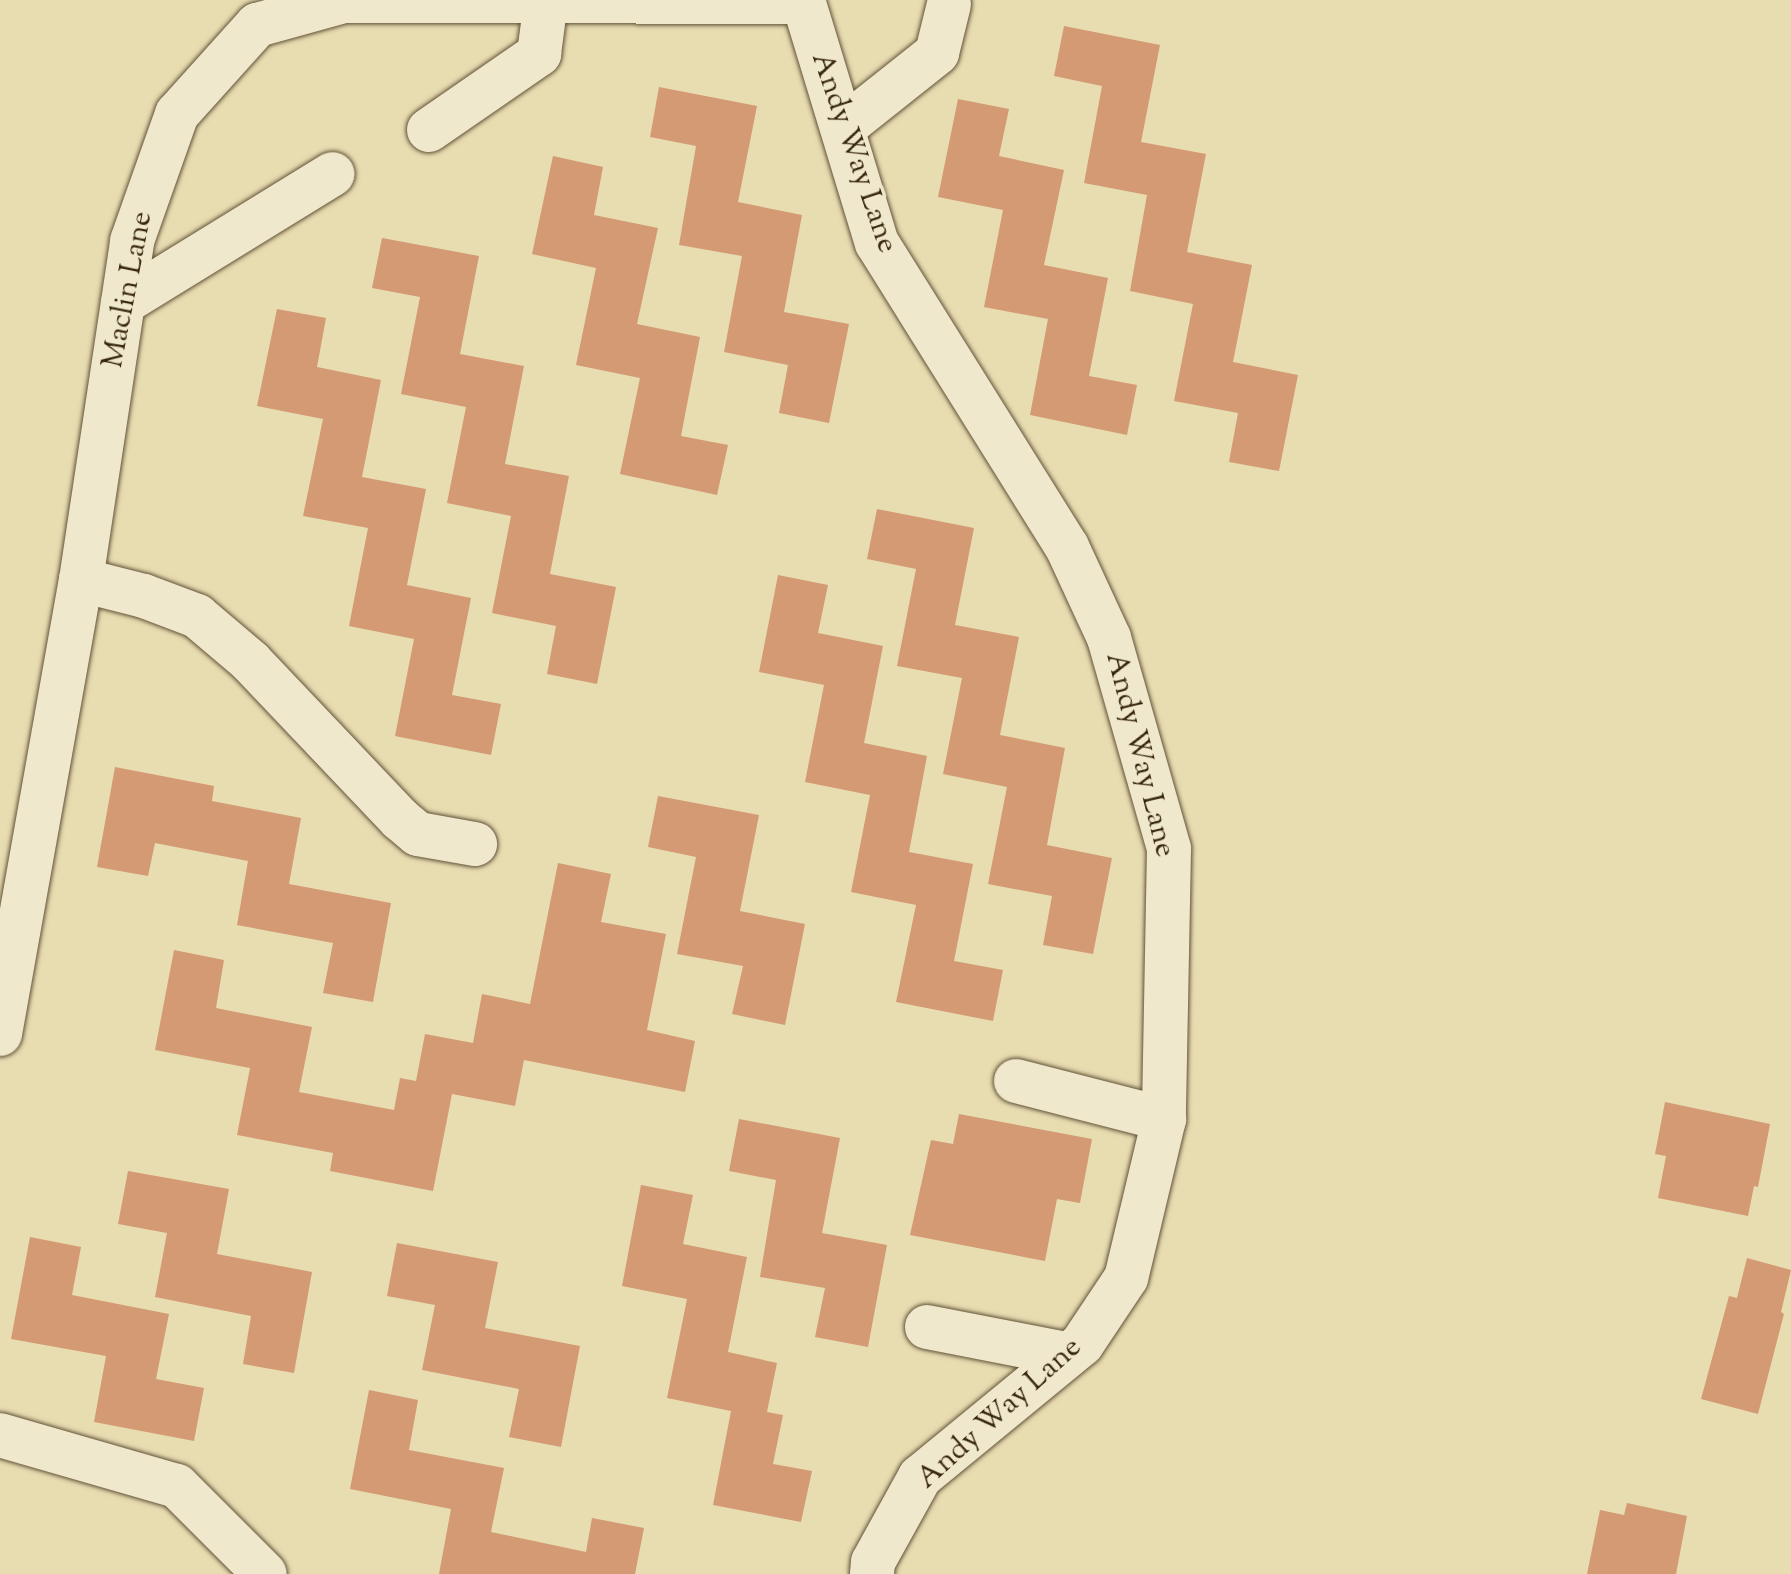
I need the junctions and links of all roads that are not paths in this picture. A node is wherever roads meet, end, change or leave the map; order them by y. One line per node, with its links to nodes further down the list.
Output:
1 (546, 1): 2 (street, Maclin Lane); 5 (street); 7 (street, Maclin Lane)
2 (803, 1): 4 (street, Andy Way Lane)
3 (949, 4): 4 (street)
4 (844, 127): 12 (street, Andy Way Lane)
5 (429, 130)
6 (333, 174): 7 (street)
7 (123, 303): 8 (street, Maclin Lane)
8 (81, 580): 9 (street); 10 (street, Maclin Lane)
9 (475, 844)
10 (0, 1034)
11 (1016, 1081): 12 (street)
12 (1164, 1119): 14 (street, Andy Way Lane)
13 (927, 1327): 14 (street)
14 (1066, 1354): 17 (street, Andy Way Lane)
15 (0, 1435): 16 (street)
16 (265, 1574)
17 (872, 1574)

